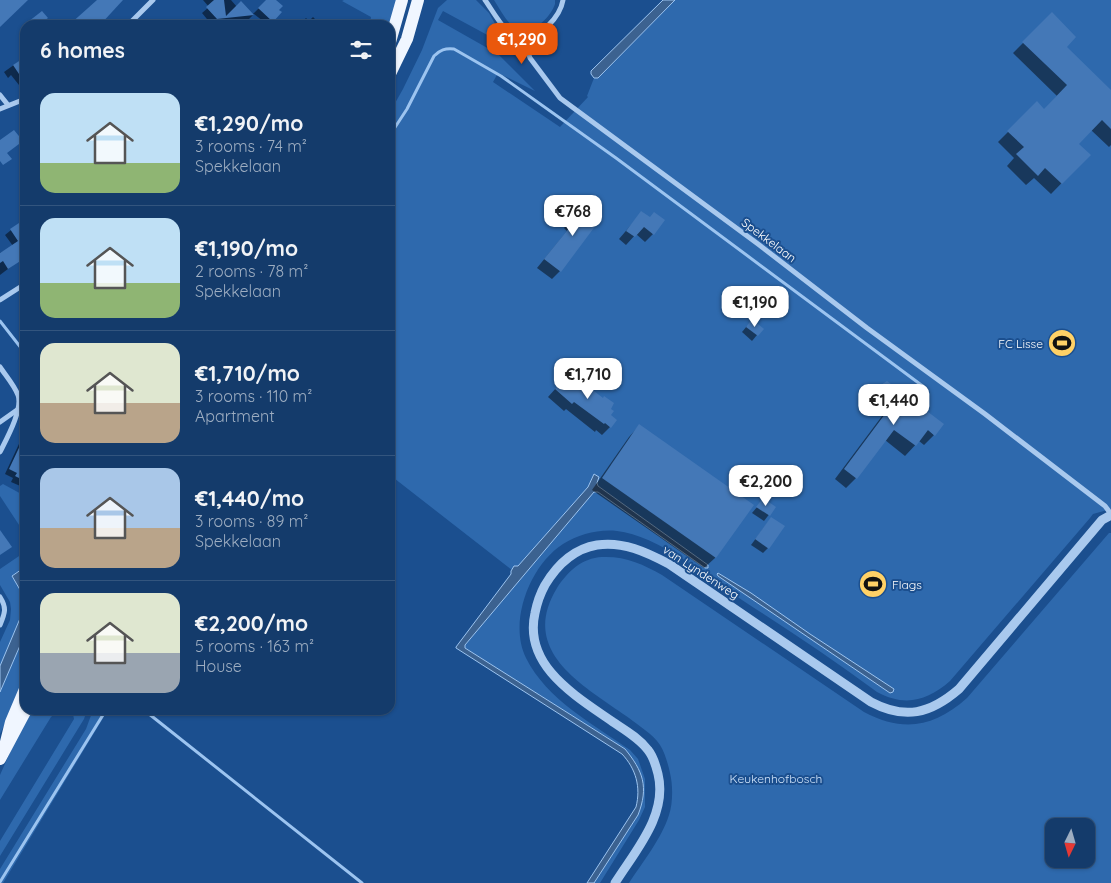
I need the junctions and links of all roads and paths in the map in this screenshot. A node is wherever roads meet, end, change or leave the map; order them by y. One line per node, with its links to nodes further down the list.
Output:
1 (153, 0): 6 (street)
2 (402, 0): 7 (main road)
3 (418, 0): 9 (main road)
4 (485, 0): 8 (street, Spekkelaan)
5 (563, 0): 8 (street)
6 (133, 20)
7 (395, 28)
8 (524, 41): 20 (street, Spekkelaan)
9 (395, 63)
10 (0, 96): 12 (street)
11 (20, 101): 12 (street)
12 (8, 106): 13 (street)
13 (0, 109)
14 (20, 287): 15 (street)
15 (0, 300)
16 (0, 367): 17 (street)
17 (17, 410): 18 (street); 19 (street)
18 (0, 422)
19 (0, 452)
20 (1111, 514): 27 (street, van Lyndenweg)
21 (0, 597): 22 (street)
22 (0, 625)
23 (20, 701): 25 (main road)
24 (24, 715): 25 (main road)
25 (5, 746): 26 (main road)
26 (0, 758)
27 (614, 883)

